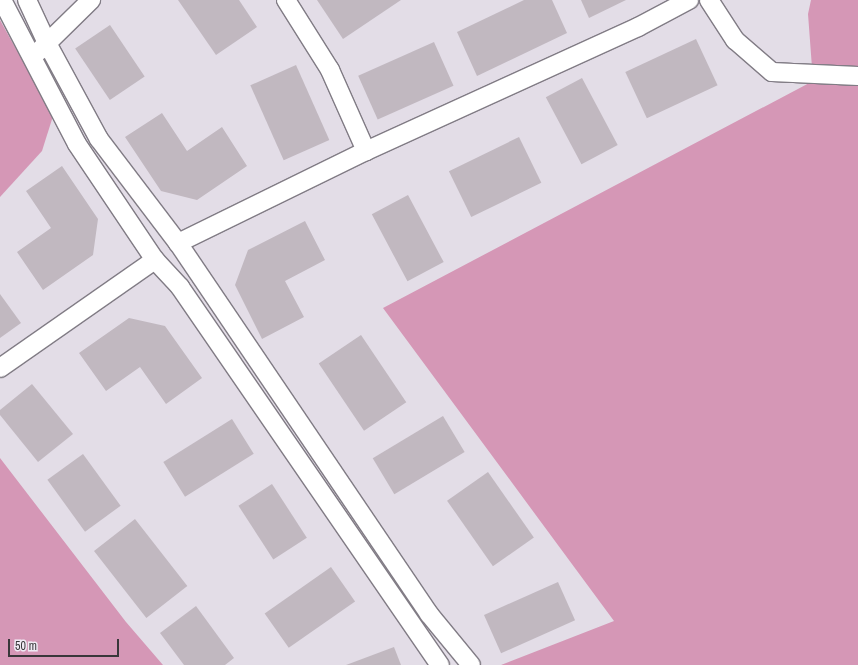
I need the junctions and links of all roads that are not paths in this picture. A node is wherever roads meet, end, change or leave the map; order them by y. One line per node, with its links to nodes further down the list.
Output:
1 (2, 0): 8 (street)
2 (27, 0): 7 (street)
3 (91, 0): 7 (street)
4 (286, 0): 10 (street)
5 (689, 0): 10 (street)
6 (709, 0): 9 (street)
7 (47, 43): 8 (street); 11 (street)
8 (32, 57): 12 (street)
9 (858, 76)
10 (366, 151): 11 (street)
11 (178, 243): 12 (street); 15 (street)
12 (155, 260): 13 (street); 14 (street)
13 (0, 368)
14 (440, 665)
15 (471, 665)

